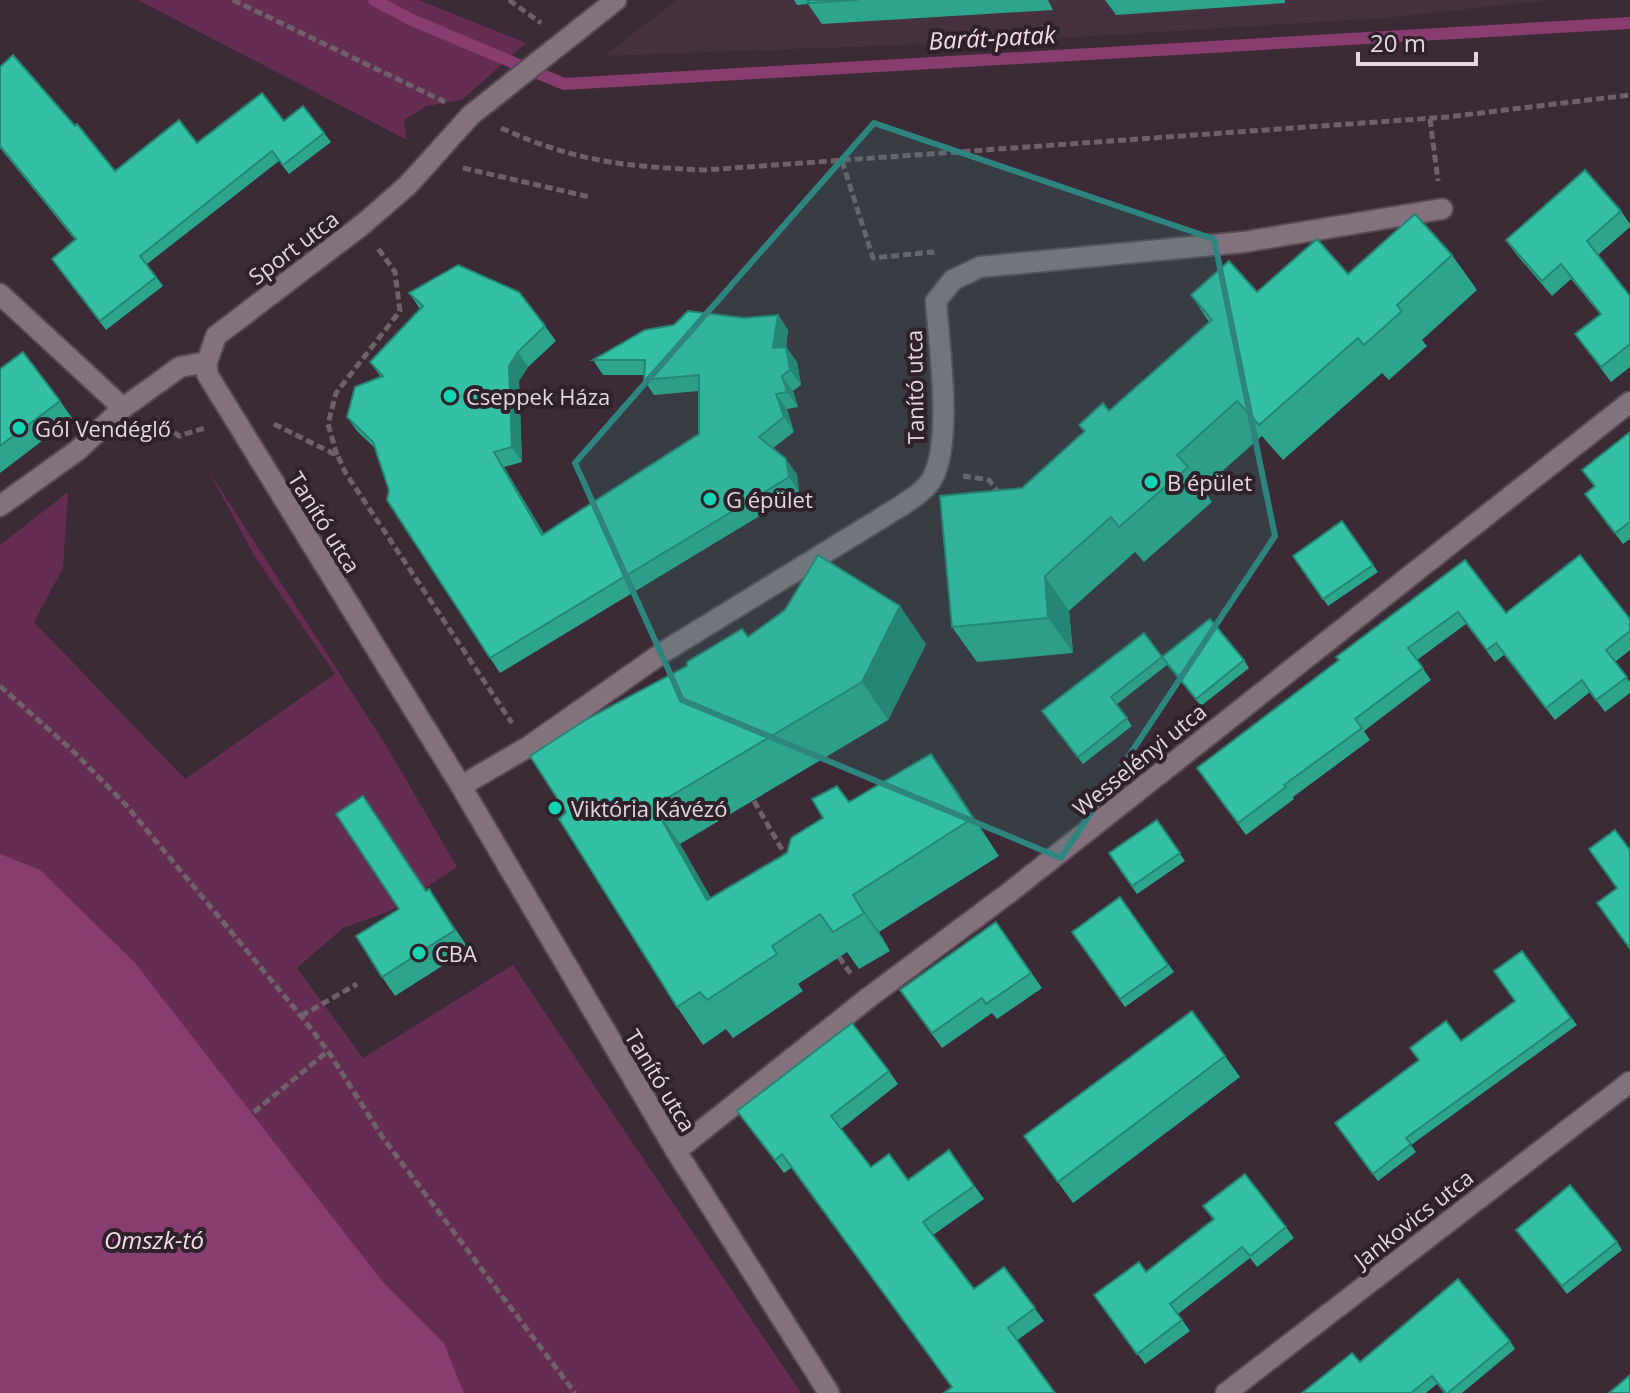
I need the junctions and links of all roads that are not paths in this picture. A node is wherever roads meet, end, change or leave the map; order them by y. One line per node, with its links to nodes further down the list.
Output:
1 (616, 0): 4 (street, Sport utca)
2 (1442, 209): 8 (street, Tanító utca)
3 (0, 294): 6 (street)
4 (207, 362): 6 (street); 8 (street, Tanító utca)
5 (1630, 402): 10 (street, Wesselényi utca)
6 (123, 408): 7 (street)
7 (0, 506)
8 (461, 786): 10 (street, Tanító utca)
9 (1630, 1082): 12 (street, Jankovics utca)
10 (676, 1151): 11 (street, Tanító utca)
11 (829, 1393)
12 (1226, 1393)

